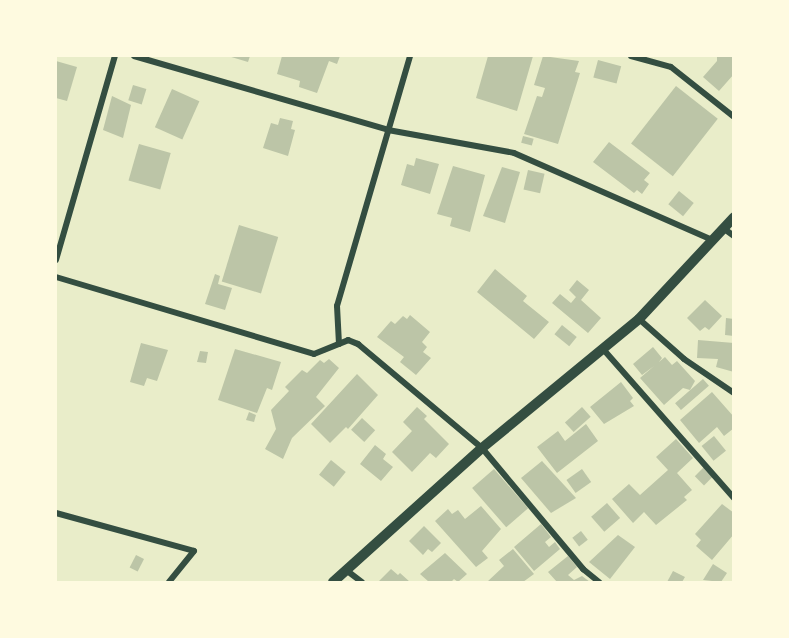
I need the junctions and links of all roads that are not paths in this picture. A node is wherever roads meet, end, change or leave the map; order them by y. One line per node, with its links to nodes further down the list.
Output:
1 (115, 56): 11 (street)
2 (134, 56): 6 (street)
3 (410, 56): 6 (street)
4 (631, 56): 5 (street)
5 (734, 117)
6 (388, 130): 10 (street); 14 (street)
7 (734, 217): 8 (street)
8 (723, 228): 9 (street); 10 (street)
9 (734, 236)
10 (712, 240): 13 (street)
11 (56, 260)
12 (56, 277): 14 (street)
13 (639, 319): 15 (street); 16 (street)
14 (339, 344): 17 (street)
15 (603, 349): 17 (street); 18 (street)
16 (734, 393)
17 (482, 448): 20 (street); 24 (street)
18 (734, 498)
19 (56, 513): 21 (street)
20 (346, 570): 22 (street); 23 (street)
21 (169, 582)
22 (333, 582)
23 (362, 582)
24 (599, 582)

